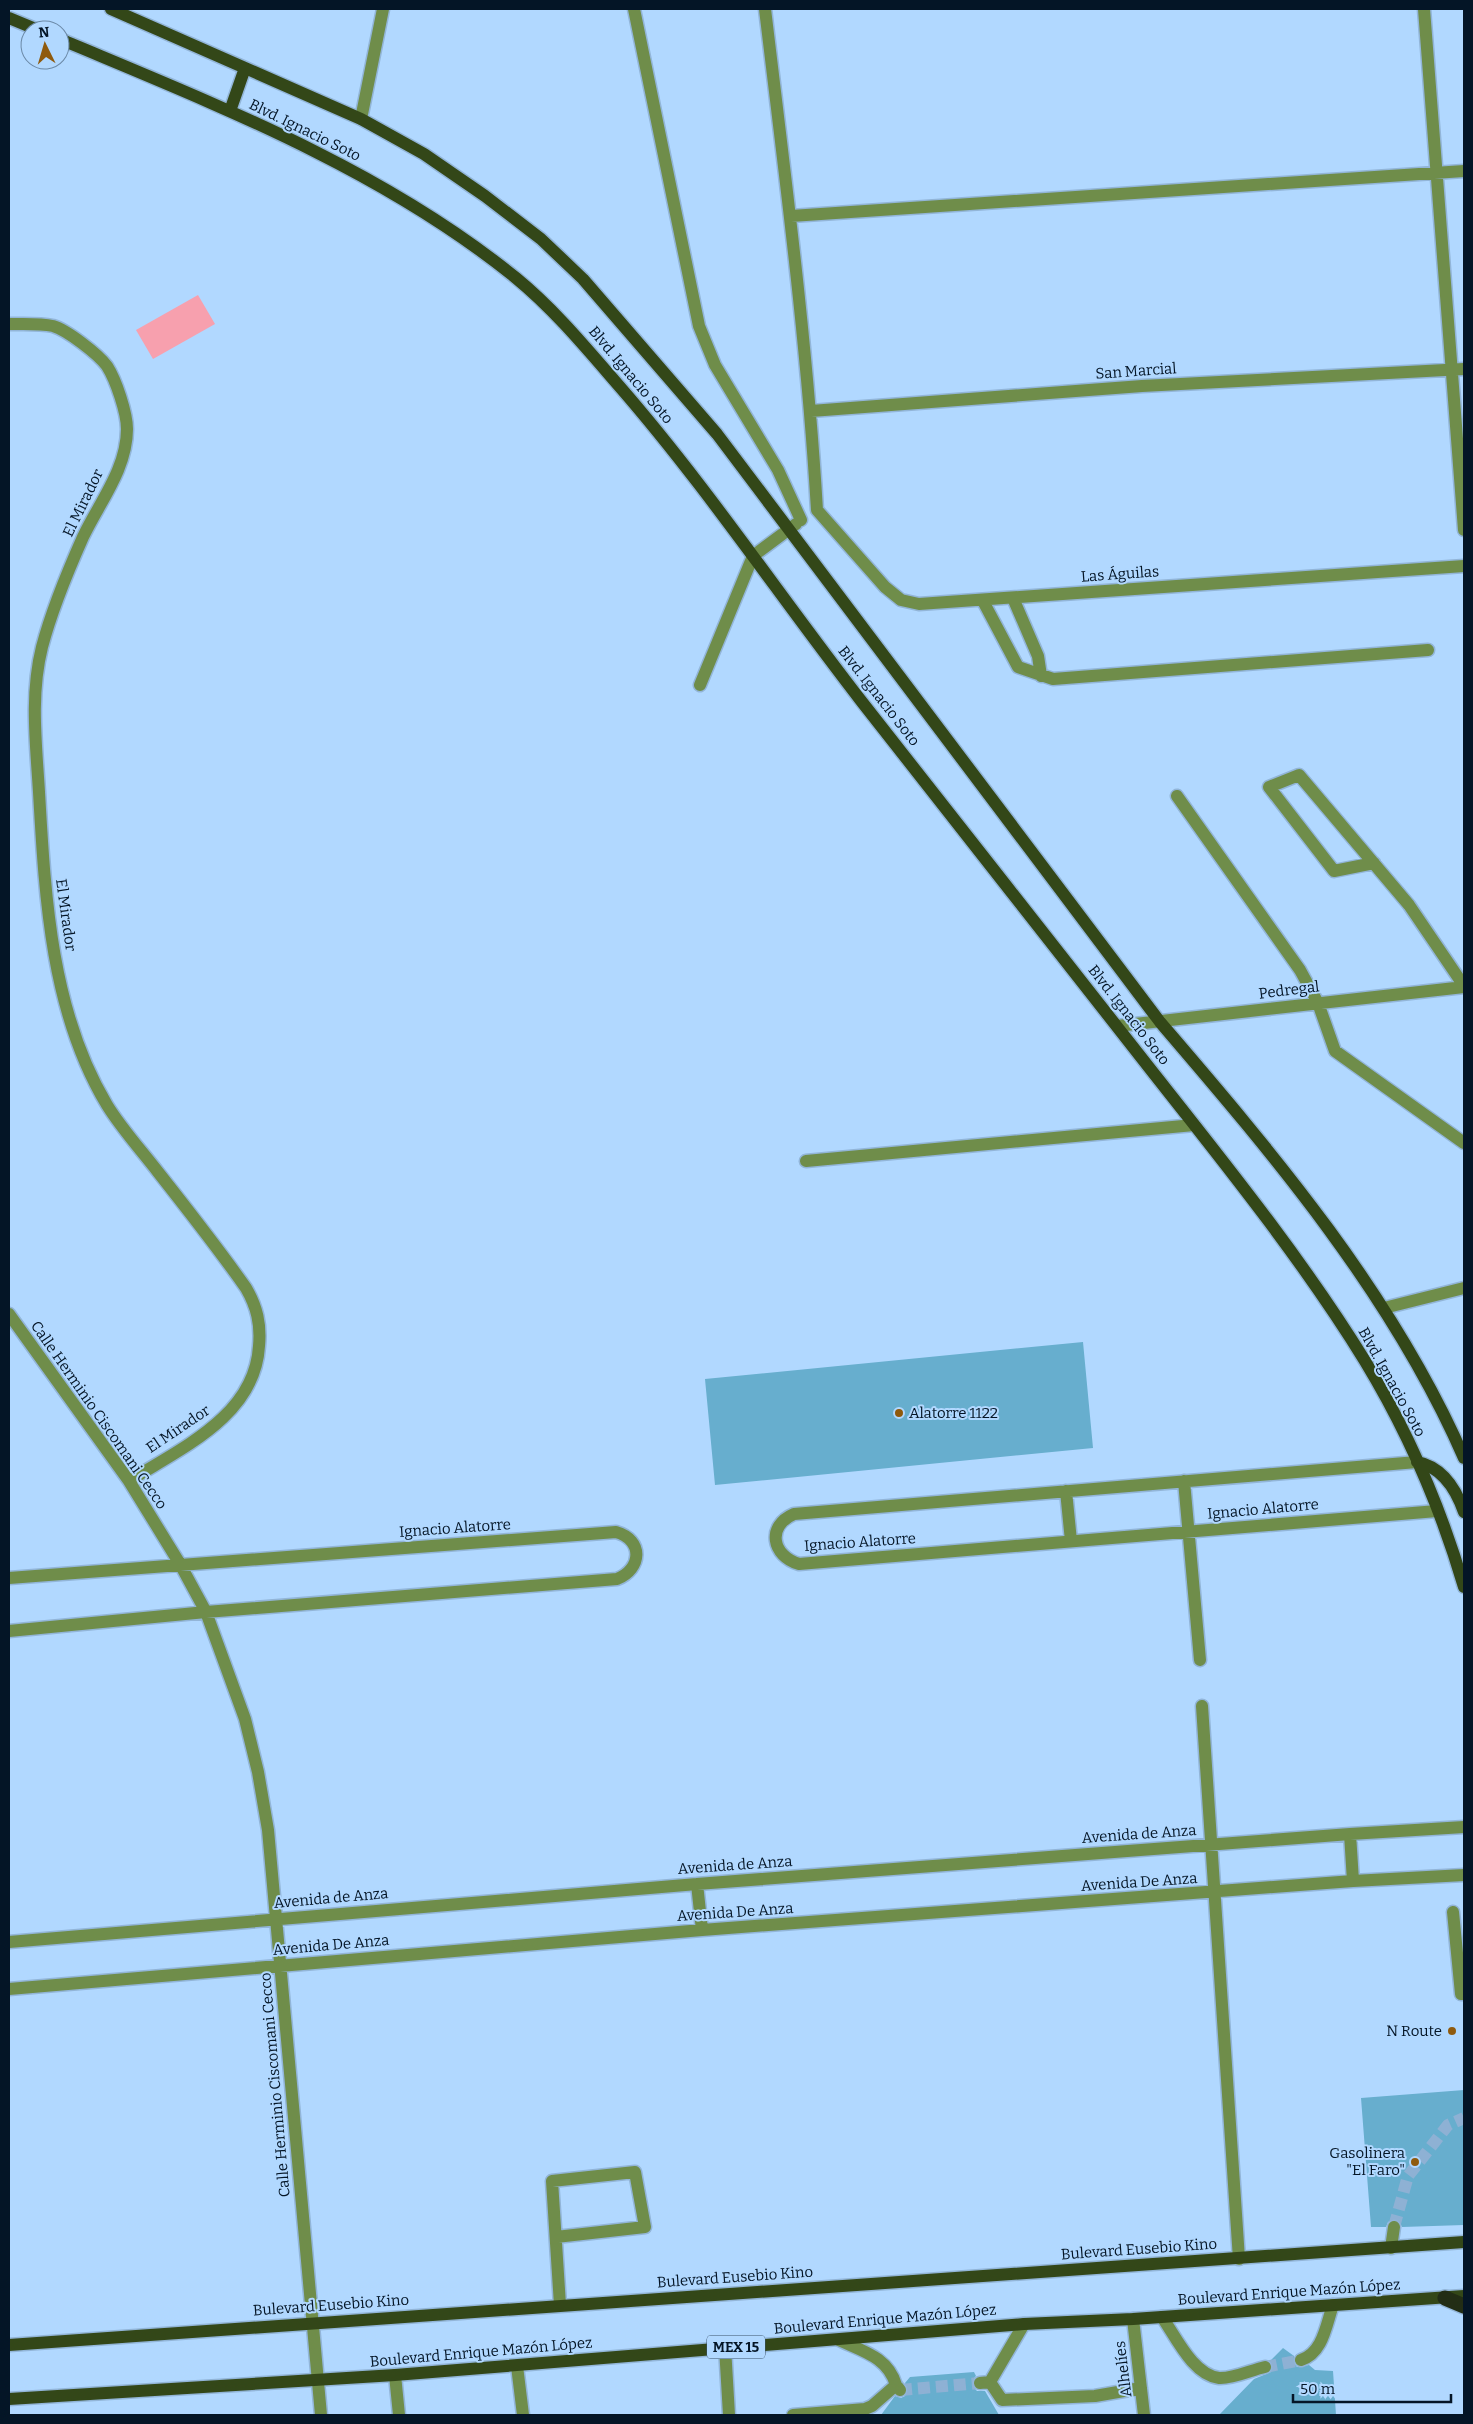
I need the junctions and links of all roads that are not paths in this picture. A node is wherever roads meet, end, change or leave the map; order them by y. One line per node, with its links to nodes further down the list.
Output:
1 (111, 9): 6 (main road, Blvd. Ignacio Soto)
2 (383, 9): 10 (street)
3 (634, 9): 18 (street)
4 (764, 9): 13 (street)
5 (1424, 9): 12 (street)
6 (133, 14): 8 (main road, Blvd. Ignacio Soto)
7 (70, 43): 9 (main road, Blvd. Ignacio Soto)
8 (245, 68): 9 (main road); 10 (main road, Blvd. Ignacio Soto)
9 (230, 111): 21 (main road, Blvd. Ignacio Soto)
10 (361, 119): 19 (main road, Blvd. Ignacio Soto)
11 (1464, 171): 12 (street)
12 (1436, 173): 13 (street); 15 (street)
13 (790, 216): 16 (street)
14 (9, 324): 42 (street, El Mirador)
15 (1458, 369): 16 (street, San Marcial); 20 (street)
16 (811, 411): 17 (street)
17 (816, 510): 18 (street); 24 (street, Las Águilas)
18 (801, 520): 19 (street)
19 (789, 528): 21 (street); 32 (main road, Blvd. Ignacio Soto)
20 (1464, 530)
21 (753, 556): 27 (street); 33 (main road, Blvd. Ignacio Soto)
22 (1464, 566): 23 (street, Las Águilas)
23 (1014, 598): 24 (street, Las Águilas); 26 (street)
24 (983, 601): 26 (street)
25 (1428, 650): 26 (street)
26 (1041, 676)
27 (700, 685)
28 (1177, 796): 31 (street)
29 (1374, 863): 29 (street); 30 (street)
30 (1464, 986): 31 (street, Pedregal)
31 (1318, 1003): 32 (street, Pedregal); 35 (street)
32 (1160, 1022): 33 (street, Pedregal); 38 (main road, Blvd. Ignacio Soto)
33 (1117, 1026): 34 (main road, Blvd. Ignacio Soto)
34 (1194, 1125): 36 (street); 41 (main road, Blvd. Ignacio Soto)
35 (1464, 1143)
36 (806, 1160)
37 (1464, 1288): 38 (street)
38 (1384, 1308): 40 (main road, Blvd. Ignacio Soto)
39 (9, 1314): 42 (street, Calle Herminio Ciscomani Cecco)
40 (1464, 1458)
41 (1417, 1462): 43 (street, Ignacio Alatorre); 45 (main road, Blvd. Ignacio Soto); 46 (main road)
42 (129, 1481): 49 (street, Calle Herminio Ciscomani Cecco)
43 (1184, 1481): 44 (street, Ignacio Alatorre); 47 (street)
44 (1066, 1491): 48 (street); 48 (street, Ignacio Alatorre)
45 (1437, 1511): 47 (street, Ignacio Alatorre); 51 (main road, Blvd. Ignacio Soto)
46 (1464, 1512)
47 (1189, 1531): 48 (street, Ignacio Alatorre); 54 (street)
48 (1071, 1541)
49 (180, 1564): 50 (street, Ignacio Alatorre); 52 (street, Calle Herminio Ciscomani Cecco); 52 (street, Ignacio Alatorre)
50 (9, 1578)
51 (1464, 1587)
52 (206, 1612): 53 (street, Ignacio Alatorre); 64 (street, Calle Herminio Ciscomani Cecco)
53 (9, 1631)
54 (1200, 1660)
55 (1202, 1706): 58 (street)
56 (1464, 1827): 57 (street, Avenida de Anza)
57 (1350, 1834): 58 (street, Avenida de Anza); 60 (street)
58 (1211, 1844): 61 (street, Avenida de Anza); 62 (street)
59 (1464, 1875): 60 (street, Avenida De Anza)
60 (1353, 1881): 62 (street, Avenida De Anza)
61 (697, 1884): 64 (street, Avenida de Anza); 65 (street)
62 (1213, 1893): 65 (street, Avenida De Anza); 74 (street)
63 (1453, 1912): 69 (street)
64 (276, 1920): 66 (street, Avenida de Anza); 67 (street, Calle Herminio Ciscomani Cecco)
65 (702, 1930): 67 (street, Avenida De Anza)
66 (9, 1942)
67 (280, 1966): 68 (street, Avenida De Anza); 82 (street, Calle Herminio Ciscomani Cecco)
68 (9, 1989)
69 (1464, 1994)
70 (1394, 2227): 73 (street)
71 (556, 2237): 71 (street); 77 (street)
72 (1464, 2242): 73 (main road, Bulevard Eusebio Kino)
73 (1391, 2248): 74 (main road, Bulevard Eusebio Kino)
74 (1239, 2259): 77 (main road, Bulevard Eusebio Kino)
75 (1464, 2296): 76 (main road, Boulevard Enrique Mazón López / MEX 15)
76 (1445, 2298): 78 (main road, Boulevard Enrique Mazón López / MEX 15); 79 (highway)
77 (560, 2305): 82 (main road, Bulevard Eusebio Kino)
78 (1333, 2305): 80 (main road, Boulevard Enrique Mazón López / MEX 15); 87 (street)
79 (1464, 2306)
80 (1162, 2317): 81 (main road, Boulevard Enrique Mazón López / MEX 15); 89 (street)
81 (1133, 2319): 83 (main road, Boulevard Enrique Mazón López / MEX 15); 92 (street, Alhelíes)
82 (313, 2322): 85 (main road, Bulevard Eusebio Kino); 91 (street, Calle Herminio Ciscomani Cecco)
83 (1024, 2324): 84 (main road, Boulevard Enrique Mazón López / MEX 15); 92 (street)
84 (839, 2340): 86 (main road, Boulevard Enrique Mazón López / MEX 15); 98 (street)
85 (9, 2345)
86 (725, 2347): 88 (main road, Boulevard Enrique Mazón López / MEX 15); 97 (street)
87 (1301, 2360)
88 (517, 2366): 90 (main road, Boulevard Enrique Mazón López / MEX 15); 96 (street)
89 (1265, 2367)
90 (394, 2376): 91 (main road, Boulevard Enrique Mazón López / MEX 15); 95 (street)
91 (318, 2380): 93 (main road, Boulevard Enrique Mazón López / MEX 15); 94 (street, Calle Herminio Ciscomani Cecco)
92 (1142, 2388): 99 (street, Alhelíes)
93 (9, 2399)
94 (321, 2415)
95 (399, 2415)
96 (523, 2415)
97 (729, 2415)
98 (793, 2415)
99 (1144, 2415)

